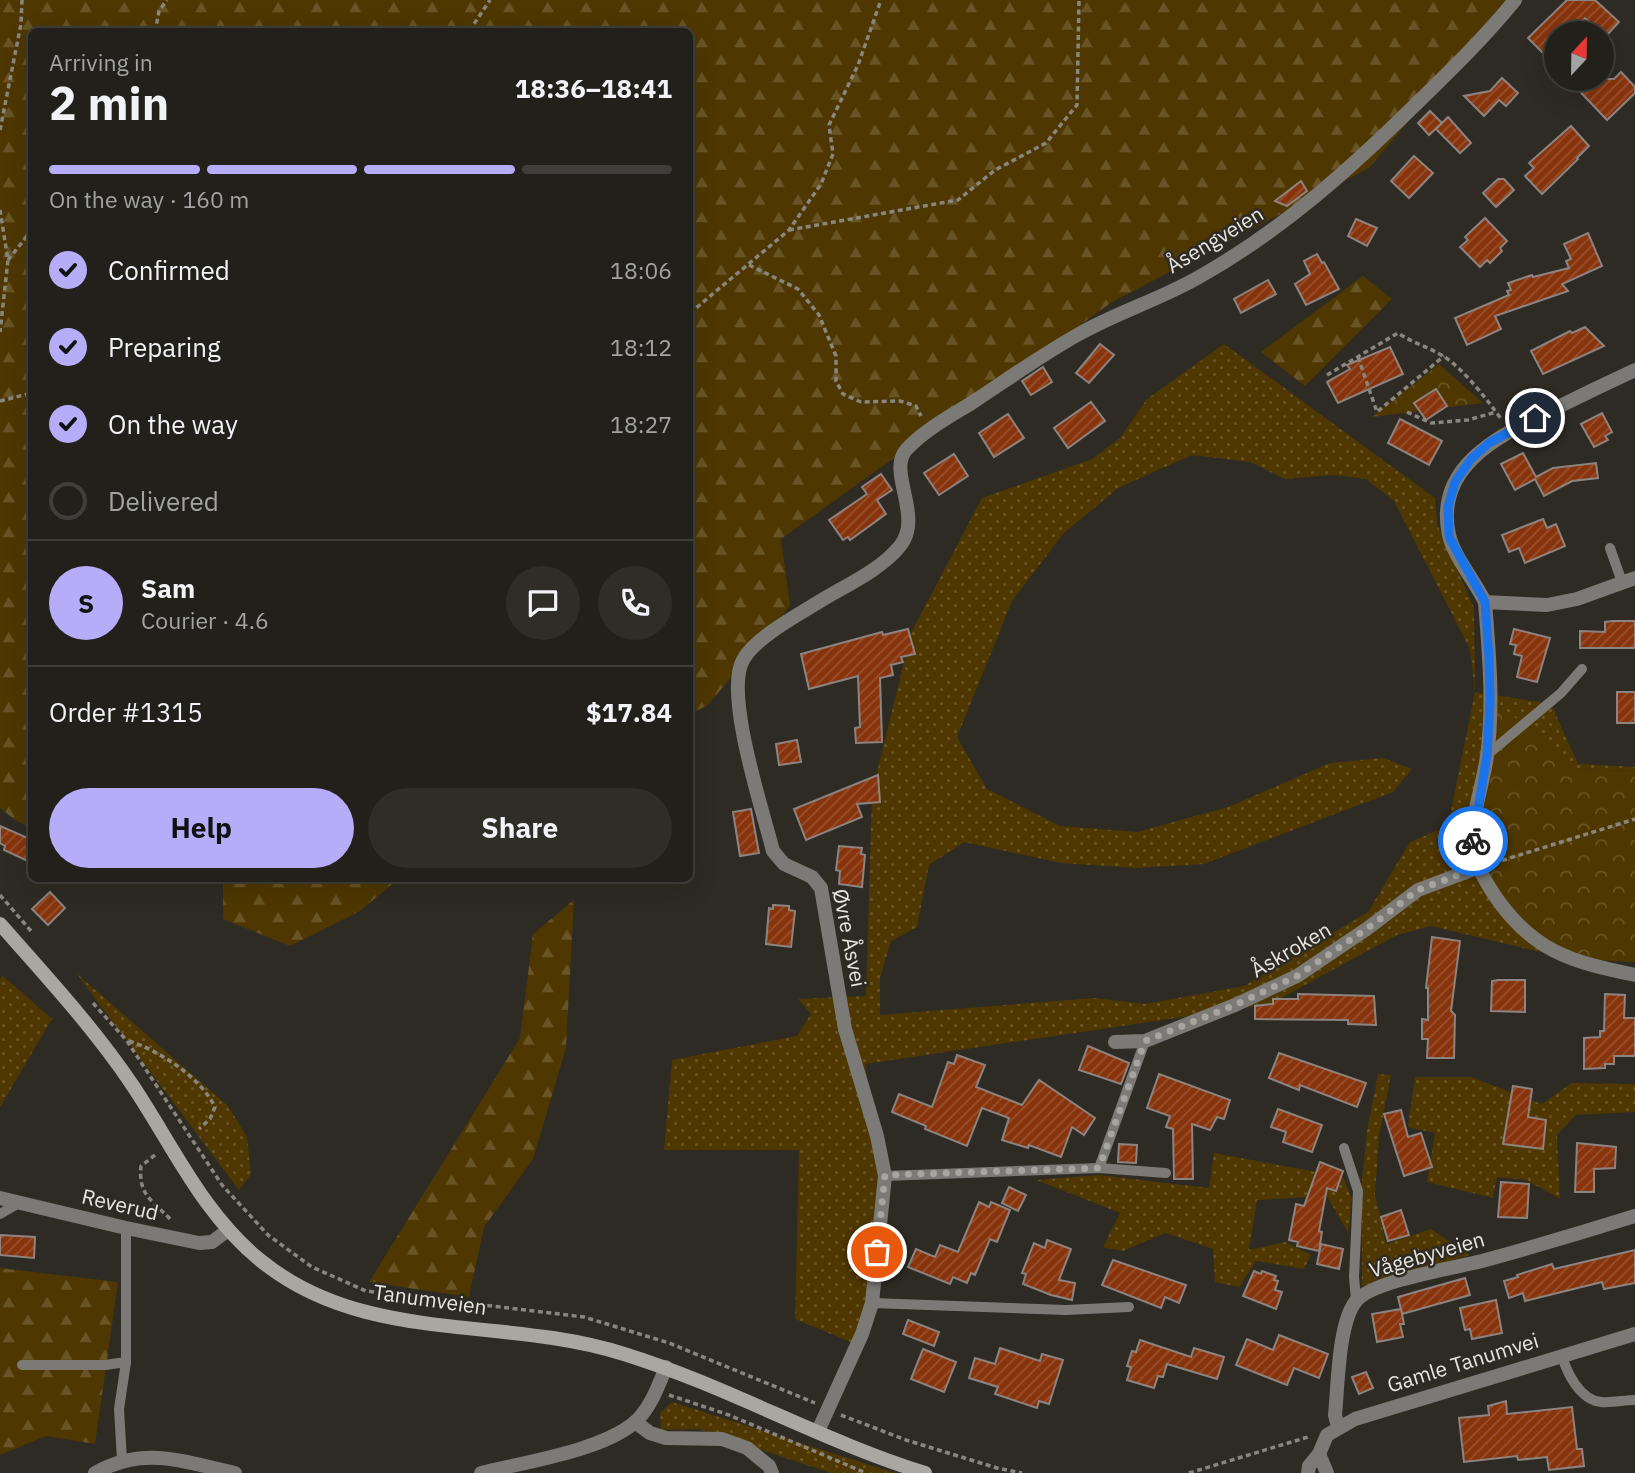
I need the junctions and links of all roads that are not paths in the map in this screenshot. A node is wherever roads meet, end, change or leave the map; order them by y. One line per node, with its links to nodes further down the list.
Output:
1 (1515, 0): 3 (street, Åsengveien)
2 (1635, 370): 6 (street)
3 (899, 465): 17 (street, Øvre Åsvei)
4 (1610, 548): 5 (lane)
5 (1628, 580): 6 (street)
6 (1485, 602): 8 (street)
7 (1582, 669): 8 (lane)
8 (1487, 755): 9 (street)
9 (1477, 868): 11 (street); 12 (street, Åskroken)
10 (0, 923): 23 (main road, Tanumveien)
11 (1635, 975)
12 (1145, 1041): 13 (street, Åskroken); 15 (lane)
13 (1115, 1042)
14 (1344, 1148): 24 (lane)
15 (1099, 1168): 16 (lane); 17 (lane)
16 (1166, 1173)
17 (885, 1175): 25 (street, Øvre Åsvei)
18 (0, 1198): 19 (street, Reverud)
19 (19, 1203): 20 (lane); 22 (street, Reverud)
20 (0, 1214)
21 (1635, 1216): 24 (street, Vågebyveien)
22 (126, 1228): 23 (street, Reverud); 29 (lane)
23 (228, 1230): 31 (main road, Tanumveien)
24 (1356, 1300): 34 (street, Vågebyveien)
25 (872, 1303): 26 (lane); 35 (street, Øvre Åsvei)
26 (1129, 1307)
27 (1635, 1334): 28 (street, Gamle Tanumvei)
28 (1562, 1356): 32 (lane); 34 (street, Gamle Tanumvei)
29 (126, 1362): 30 (lane); 37 (lane)
30 (22, 1365)
31 (666, 1367): 33 (street); 35 (main road, Tanumveien)
32 (1635, 1400)
33 (635, 1422): 40 (street); 41 (street)
34 (1338, 1427): 36 (street, Gamle Tanumvei)
35 (818, 1431): 42 (main road, Tanumveien)
36 (1321, 1448): 43 (street, Gamle Tanumvei); 44 (street)
37 (122, 1466): 38 (street); 39 (street)
38 (95, 1473)
39 (235, 1473)
40 (481, 1473)
41 (772, 1473)
42 (925, 1473)
43 (1308, 1473)
44 (1327, 1473)

